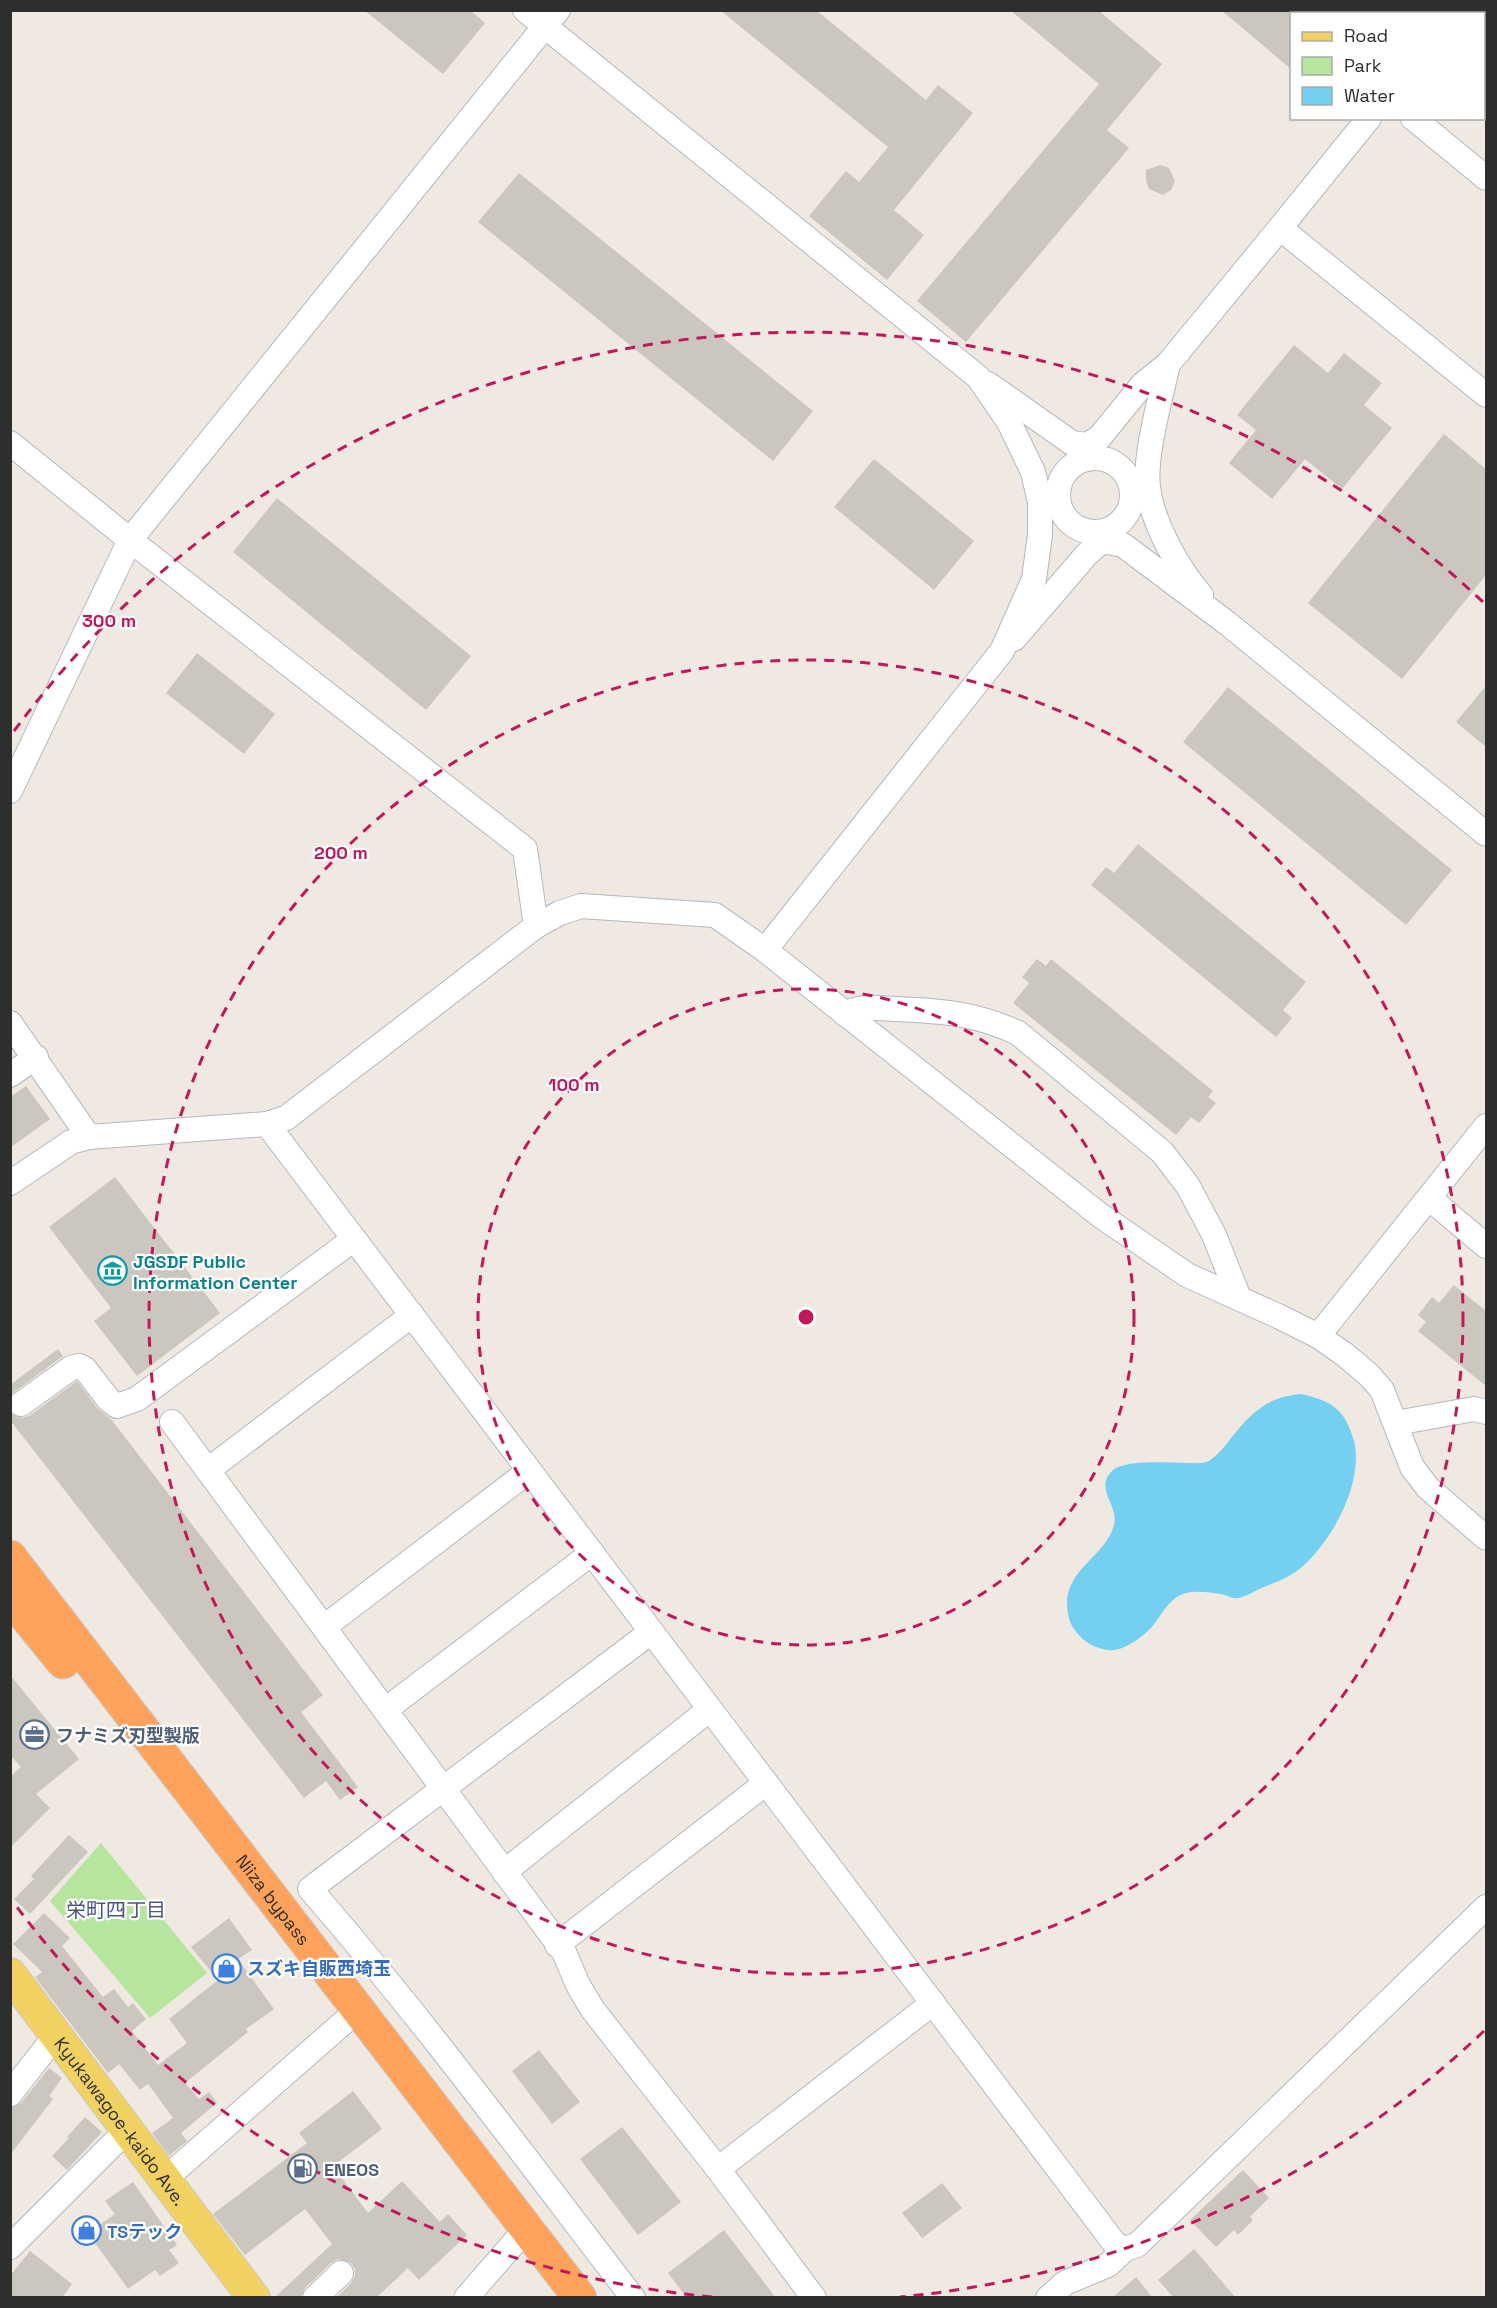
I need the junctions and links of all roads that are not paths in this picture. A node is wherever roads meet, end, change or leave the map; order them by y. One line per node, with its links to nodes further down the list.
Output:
1 (525, 10): 2 (street)
2 (551, 18): 8 (street); 15 (street)
3 (1367, 120): 6 (street)
4 (1415, 120): 5 (street)
5 (1486, 178)
6 (1280, 228): 7 (street); 9 (street)
7 (1168, 364): 11 (street); 12 (street)
8 (978, 377): 11 (street); 13 (street)
9 (1486, 395)
10 (10, 442): 15 (street)
11 (1087, 452): 12 (street); 13 (street)
12 (1139, 486): 14 (street); 16 (street)
13 (1050, 502): 14 (street); 17 (street)
14 (1102, 536): 16 (street); 17 (street)
15 (130, 540): 18 (street); 20 (street)
16 (1227, 623): 19 (street)
17 (1002, 651): 21 (street)
18 (10, 791)
19 (1486, 834)
20 (536, 926): 21 (street); 26 (street)
21 (765, 950): 22 (street)
22 (845, 1014): 33 (street); 33 (street)
23 (10, 1023): 24 (street)
24 (36, 1057): 25 (street); 28 (street)
25 (10, 1075)
26 (267, 1124): 28 (street); 31 (street)
27 (1486, 1126): 30 (street)
28 (89, 1137): 29 (street)
29 (10, 1183)
30 (1429, 1198): 32 (street); 35 (street)
31 (354, 1239): 34 (street); 36 (street)
32 (1486, 1246)
33 (1239, 1299): 35 (street)
34 (412, 1315): 40 (street); 41 (street)
35 (1318, 1336): 39 (street)
36 (21, 1404)
37 (1486, 1412): 39 (street)
38 (172, 1422): 40 (street)
39 (1396, 1423): 42 (street)
40 (208, 1470): 46 (street)
41 (529, 1471): 43 (street); 46 (street)
42 (1486, 1538)
43 (592, 1553): 47 (street); 49 (street)
44 (10, 1557): 63 (highway, Niiza bypass)
45 (10, 1597): 57 (highway, Niiza bypass)
46 (324, 1628): 49 (street)
47 (651, 1632): 48 (street); 51 (street)
48 (710, 1709): 50 (street); 52 (street)
49 (385, 1710): 51 (street)
50 (766, 1783): 54 (street); 56 (street)
51 (443, 1788): 52 (street); 72 (street)
52 (504, 1872): 54 (street)
53 (1486, 1907): 65 (street)
54 (557, 1945): 61 (street)
55 (10, 1974): 58 (main road, Kyukawagoe-kaido Ave.)
56 (933, 2003): 61 (street); 65 (street)
57 (344, 2022): 62 (street); 63 (highway, Niiza bypass)
58 (56, 2035): 59 (street); 60 (main road, Kyukawagoe-kaido Ave.)
59 (10, 2094)
60 (127, 2130): 62 (main road, Kyukawagoe-kaido Ave.); 64 (street)
61 (718, 2169): 73 (street)
62 (165, 2179): 67 (main road, Kyukawagoe-kaido Ave.)
63 (520, 2236): 69 (street); 70 (highway, Niiza bypass); 71 (highway, Niiza bypass)
64 (10, 2247)
65 (1125, 2250): 74 (street)
66 (341, 2273): 68 (street)
67 (254, 2298)
68 (315, 2298)
69 (466, 2298)
70 (554, 2298)
71 (580, 2298)
72 (633, 2298)
73 (814, 2298)
74 (1048, 2298)

